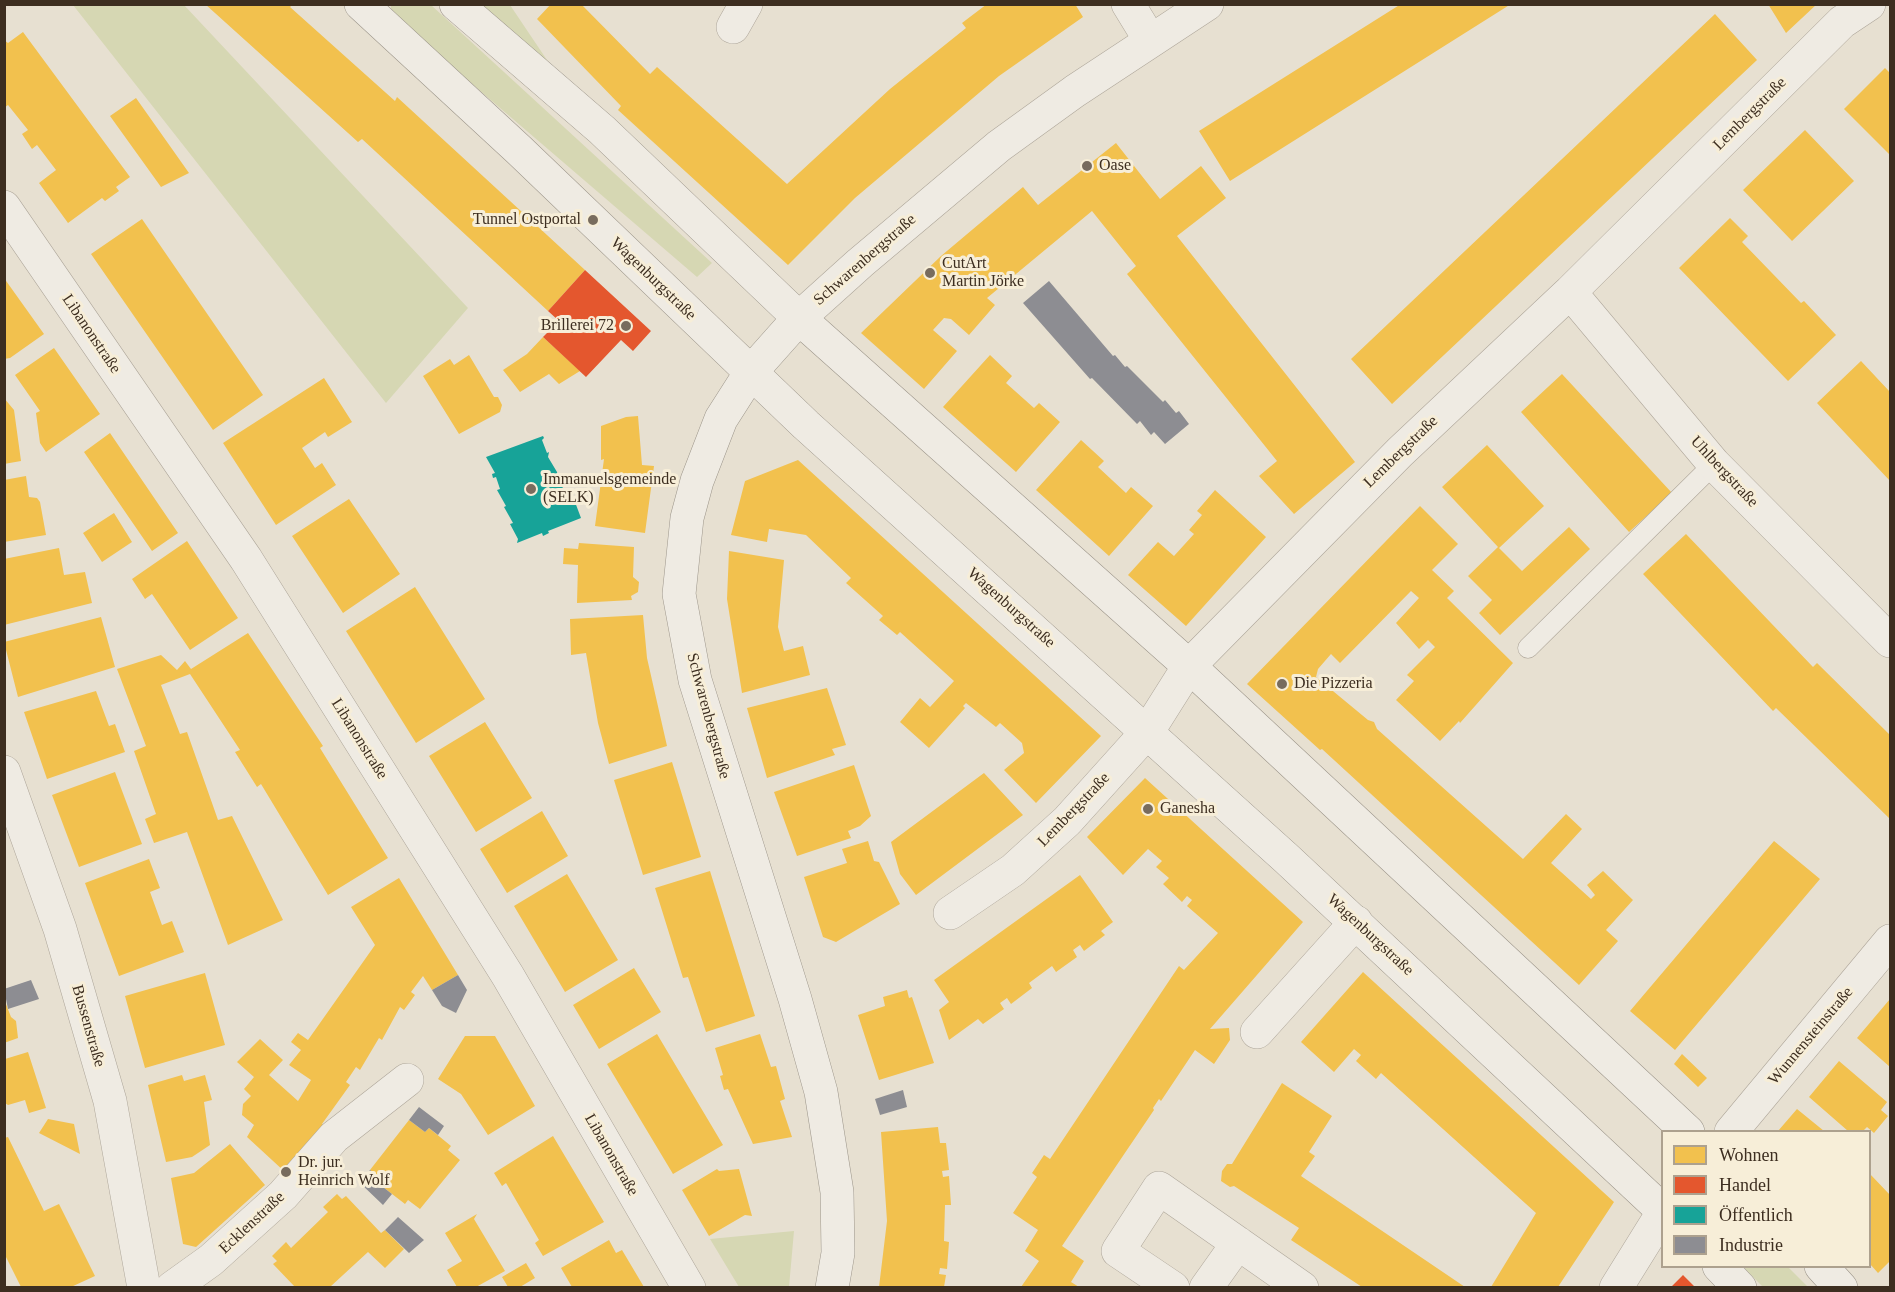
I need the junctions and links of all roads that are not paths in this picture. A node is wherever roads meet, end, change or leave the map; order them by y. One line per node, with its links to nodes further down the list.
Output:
1 (361, 4): 12 (street, Wagenburgstraße)
2 (456, 4): 11 (street)
3 (1128, 4): 8 (street)
4 (1208, 4): 8 (street, Schwarenbergstraße)
5 (1869, 4): 10 (street, Lembergstraße)
6 (1880, 4): 7 (street)
7 (1890, 18)
8 (1150, 40): 11 (street, Schwarenbergstraße)
9 (4, 207): 33 (street, Libanonstraße)
10 (1570, 292): 13 (street, Uhlbergstraße); 16 (street, Lembergstraße)
11 (799, 318): 12 (street, Schwarenbergstraße); 16 (street)
12 (752, 372): 17 (street, Wagenburgstraße); 34 (street, Schwarenbergstraße)
13 (1713, 464): 14 (street, Uhlbergstraße); 15 (lane)
14 (1890, 640)
15 (1528, 648)
16 (1189, 666): 17 (street, Lembergstraße); 24 (street)
17 (1148, 731): 19 (street, Lembergstraße); 20 (street, Wagenburgstraße)
18 (4, 772): 31 (street, Bussenstraße)
19 (950, 913)
20 (1356, 922): 22 (street); 26 (street, Wagenburgstraße)
21 (1890, 941): 25 (street, Wunnensteinstraße)
22 (1257, 1032)
23 (407, 1080): 32 (street, Ecklenstraße)
24 (1687, 1130)
25 (1732, 1130)
26 (1661, 1209)
27 (1661, 1216): 38 (street)
28 (1238, 1243): 35 (street); 36 (street); 37 (street)
29 (1721, 1268): 39 (street)
30 (1823, 1268): 40 (street)
31 (144, 1287)
32 (172, 1287)
33 (689, 1287)
34 (832, 1287)
35 (1173, 1287)
36 (1206, 1287)
37 (1302, 1287)
38 (1616, 1287)
39 (1740, 1287)
40 (1841, 1287)

